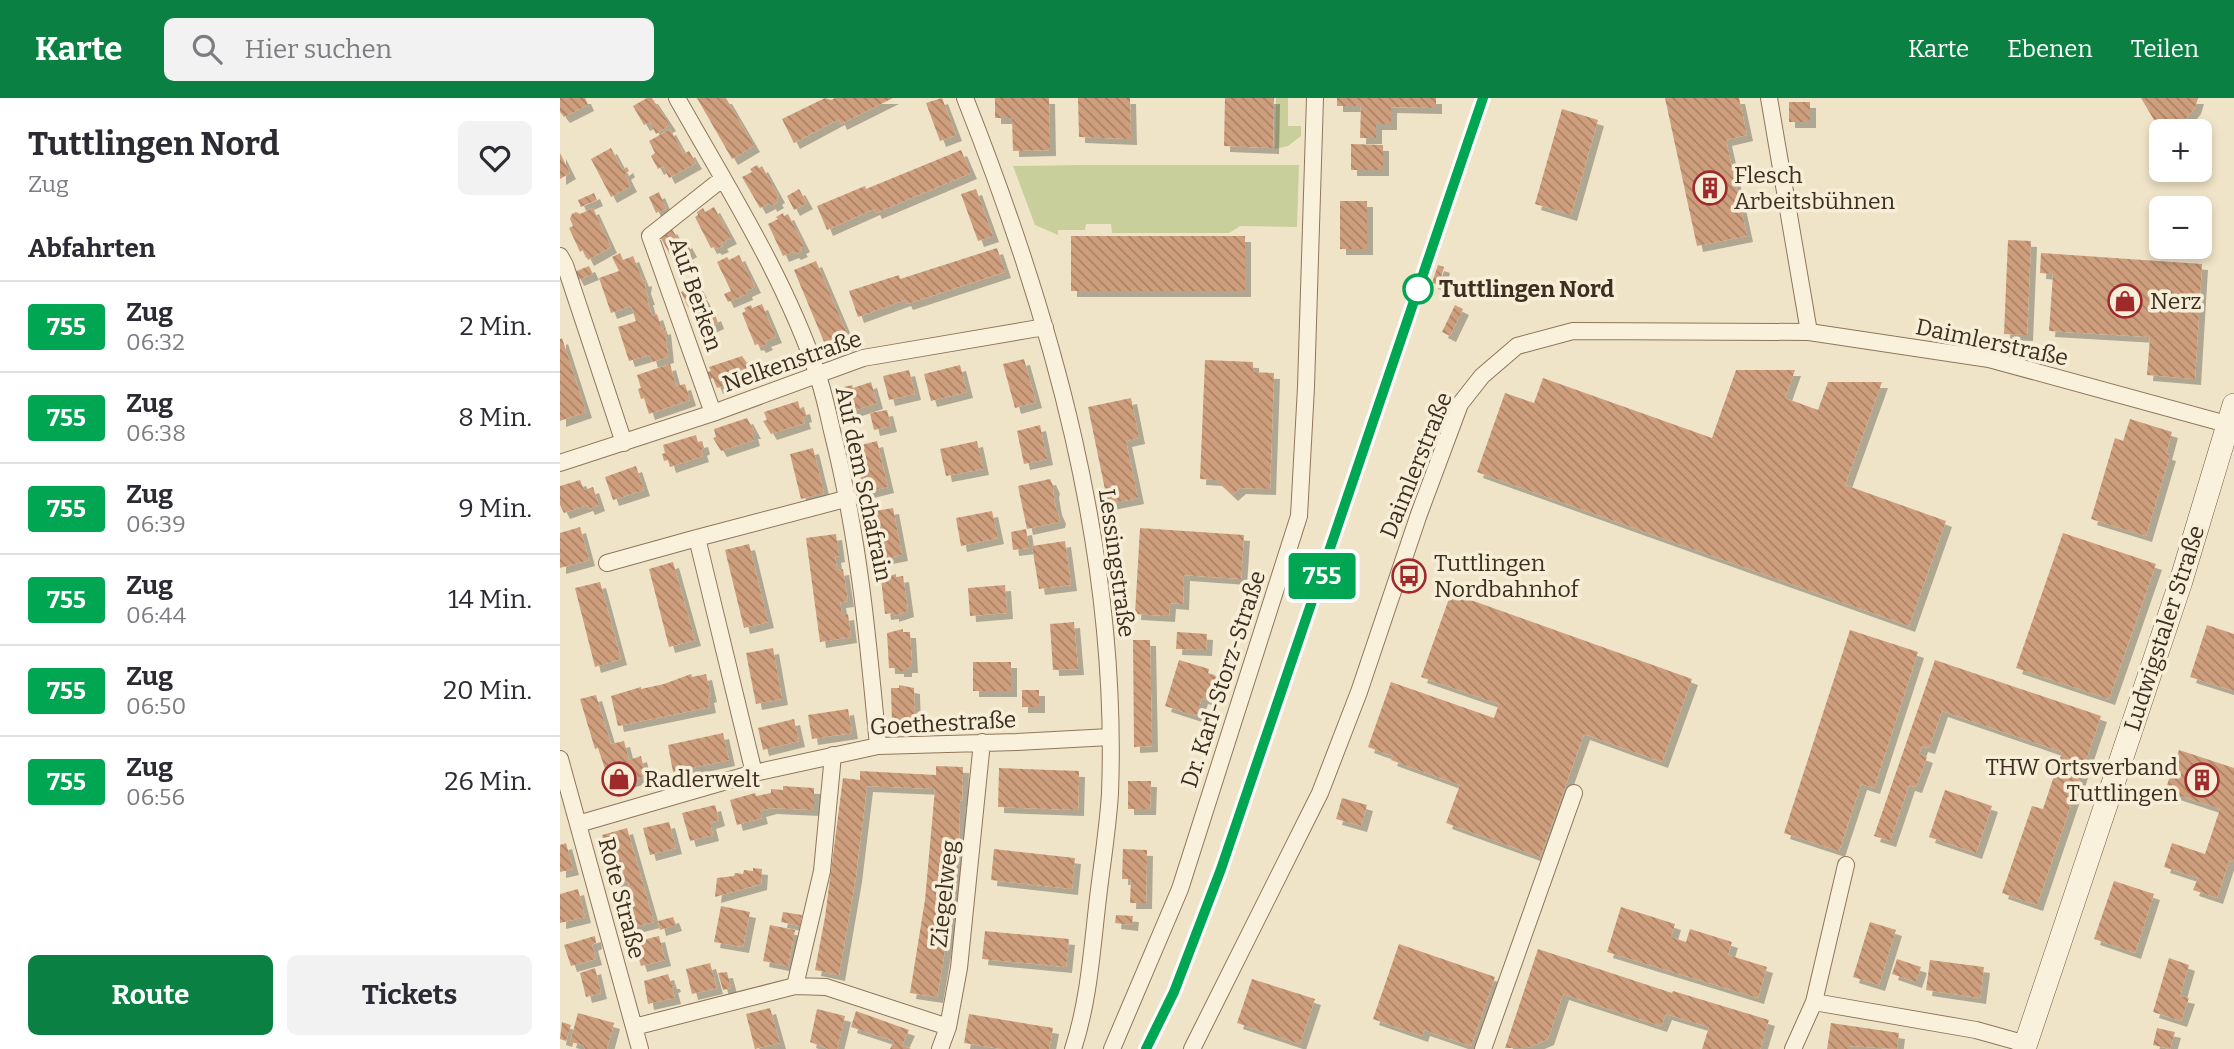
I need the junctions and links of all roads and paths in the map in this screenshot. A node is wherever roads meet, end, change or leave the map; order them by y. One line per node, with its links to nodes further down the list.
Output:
1 (677, 98): 5 (street, Auf dem Schafrain)
2 (965, 98): 7 (street, Lessingstraße)
3 (1315, 98): 34 (street, Dr. Karl-Storz-Straße)
4 (1769, 98): 8 (street)
5 (722, 179): 9 (street, Auf dem Schafrain); 10 (street, Auf Berken)
6 (560, 256): 12 (street)
7 (1045, 327): 9 (street, Nelkenstraße); 17 (street, Lessingstraße)
8 (1809, 332): 11 (street, Daimlerstraße); 35 (street, Daimlerstraße)
9 (818, 374): 10 (street, Nelkenstraße); 14 (street, Auf dem Schafrain)
10 (713, 413): 12 (street, Nelkenstraße)
11 (2232, 418): 30 (main road, Ludwigstaler Straße)
12 (624, 443): 13 (street, Nelkenstraße)
13 (560, 463)
14 (849, 498): 15 (street); 19 (street, Auf dem Schafrain)
15 (697, 538): 16 (street); 22 (street)
16 (607, 563)
17 (1110, 737): 18 (street, Goethestraße); 33 (street, Lessingstraße)
18 (982, 742): 19 (street, Goethestraße); 29 (street, Ziegelweg)
19 (878, 746): 20 (street, Goethestraße)
20 (833, 755): 22 (street, Goethestraße); 26 (street)
21 (561, 765): 24 (street, Rote Straße)
22 (754, 774): 24 (street, Goethestraße)
23 (1574, 793): 36 (street)
24 (578, 824): 28 (street, Rote Straße)
25 (1846, 865): 27 (street)
26 (795, 986): 28 (street); 29 (street)
27 (1814, 1002): 30 (street); 37 (street)
28 (634, 1027): 31 (street, Rote Straße)
29 (947, 1027): 32 (street, Ziegelweg)
30 (2025, 1047)
31 (640, 1049)
32 (940, 1049)
33 (1073, 1049)
34 (1112, 1049)
35 (1192, 1049)
36 (1483, 1049)
37 (1793, 1049)

